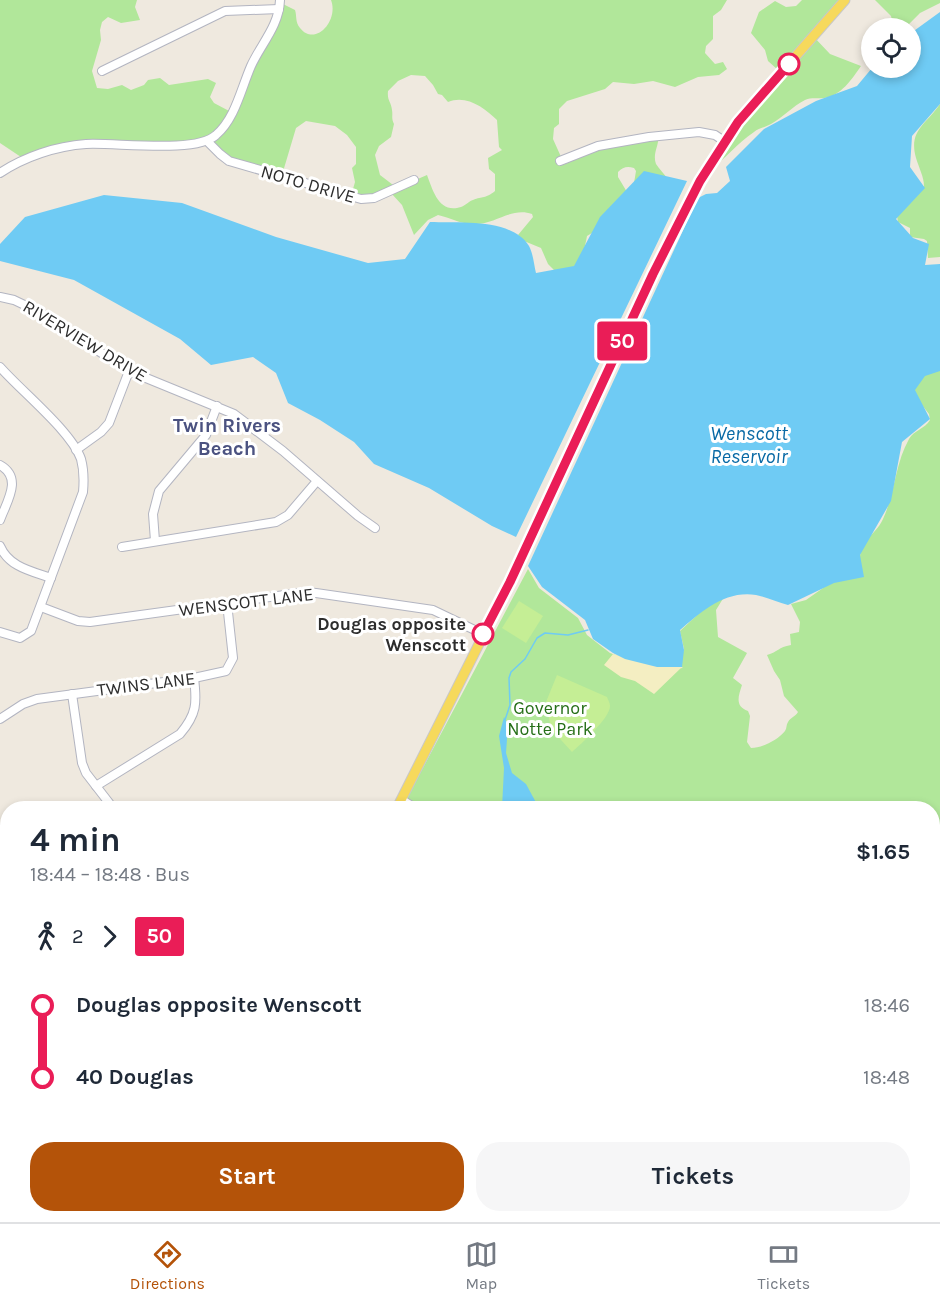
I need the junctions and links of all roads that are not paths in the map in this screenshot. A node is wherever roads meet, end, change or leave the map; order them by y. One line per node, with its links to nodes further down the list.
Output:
1 (845, 0): 5 (main road)
2 (279, 4): 3 (street); 4 (street)
3 (102, 71)
4 (207, 141): 7 (street); 8 (street, NOTO DRIVE)
5 (724, 141): 6 (street); 25 (main road)
6 (560, 161)
7 (0, 173)
8 (414, 180)
9 (0, 297): 11 (street, RIVERVIEW DRIVE)
10 (0, 367): 13 (street)
11 (129, 372): 12 (street, RIVERVIEW DRIVE); 13 (street)
12 (216, 406): 15 (street, RIVERVIEW DRIVE); 18 (street)
13 (76, 450): 21 (street)
14 (0, 465): 16 (street)
15 (317, 481): 17 (street, RIVERVIEW DRIVE); 18 (street)
16 (0, 520)
17 (375, 528)
18 (155, 540): 20 (street)
19 (0, 546): 21 (street)
20 (122, 547)
21 (51, 578): 23 (street)
22 (227, 603): 23 (street, WENSCOTT LANE); 25 (street, WENSCOTT LANE); 26 (street, TWINS LANE)
23 (41, 607): 24 (street)
24 (0, 632)
25 (483, 634): 31 (main road)
26 (194, 678): 27 (street, TWINS LANE); 29 (street)
27 (72, 694): 28 (street, TWINS LANE); 29 (street)
28 (0, 718)
29 (96, 786): 30 (street)
30 (108, 801)
31 (400, 801)

